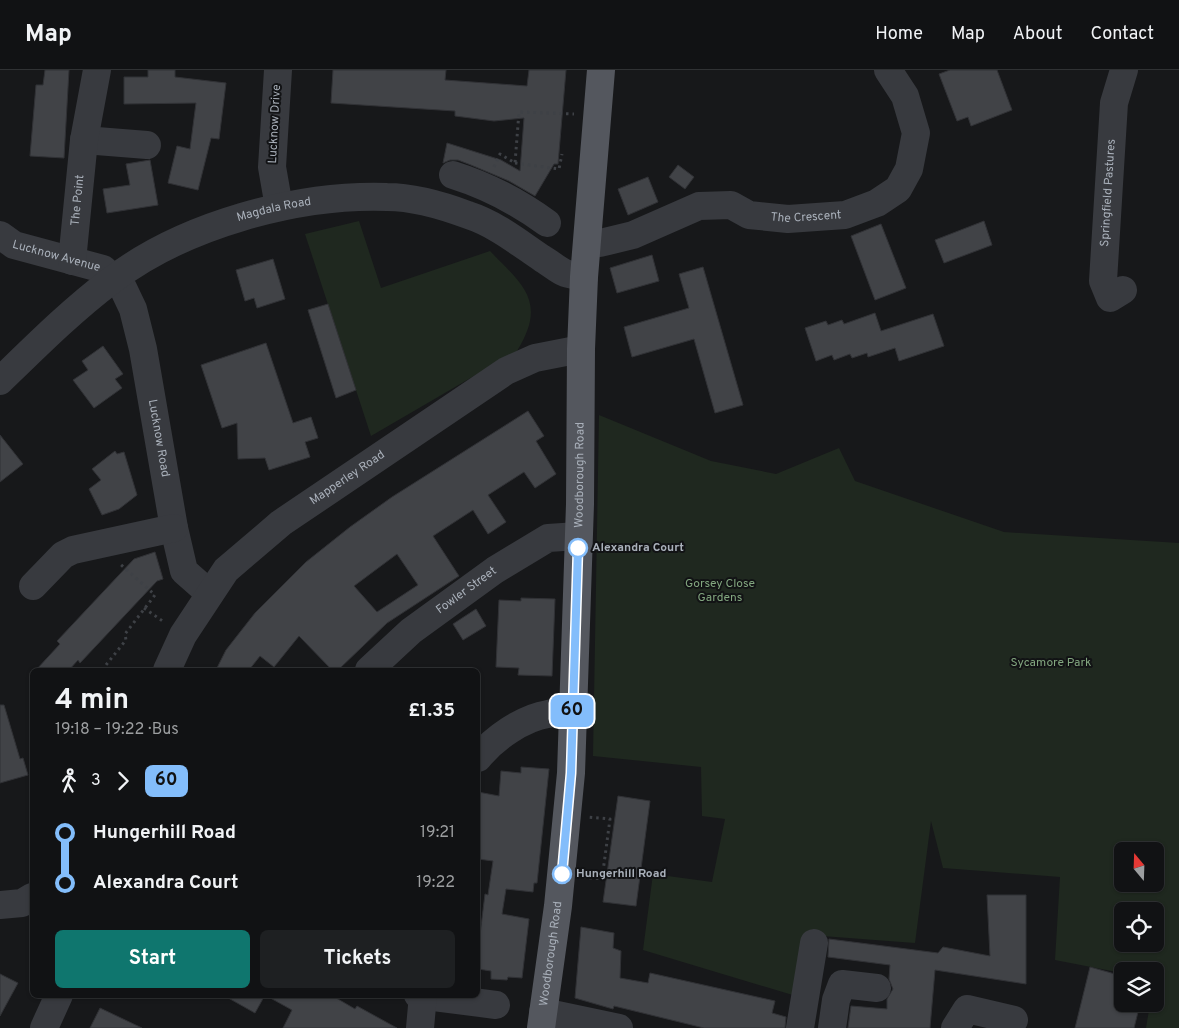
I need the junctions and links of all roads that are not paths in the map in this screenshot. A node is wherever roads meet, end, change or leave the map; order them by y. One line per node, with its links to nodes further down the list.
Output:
1 (97, 70): 6 (street, The Point)
2 (278, 70): 10 (street, Lucknow Drive)
3 (601, 70): 14 (main road, Woodborough Road)
4 (888, 70): 14 (street, The Crescent)
5 (1124, 70): 18 (street, Springfield Pastures)
6 (84, 140): 7 (street); 15 (street, The Point)
7 (147, 145)
8 (452, 175): 9 (street)
9 (483, 185): 11 (street); 12 (street)
10 (279, 207): 11 (street, Magdala Road); 17 (street, Magdala Road)
11 (469, 215): 16 (street, Magdala Road)
12 (547, 223)
13 (0, 234): 15 (street, Lucknow Avenue)
14 (588, 241): 16 (main road, Woodborough Road)
15 (72, 261): 17 (street, Lucknow Avenue)
16 (584, 277): 19 (main road, Woodborough Road)
17 (113, 279): 20 (street, Magdala Road); 21 (street, Lucknow Road)
18 (1123, 290)
19 (581, 349): 22 (main road, Woodborough Road); 24 (street, Mapperley Road)
20 (0, 381)
21 (174, 528): 23 (street); 24 (street, Lucknow Road)
22 (578, 536): 26 (street, Fowler Street); 27 (main road, Woodborough Road)
23 (33, 586)
24 (210, 593): 25 (street, Mapperley Road)
25 (168, 668)
26 (371, 668)
27 (572, 715): 28 (street); 37 (main road, Woodborough Road)
28 (480, 756)
29 (30, 898): 30 (street)
30 (0, 905)
31 (814, 943): 42 (street)
32 (877, 988): 43 (street)
33 (58, 998): 39 (street)
34 (421, 998): 40 (street)
35 (441, 998): 36 (street)
36 (496, 1006)
37 (542, 1020): 41 (street)
38 (1014, 1020): 44 (street)
39 (44, 1028)
40 (420, 1028)
41 (619, 1028)
42 (800, 1028)
43 (832, 1028)
44 (955, 1028)

